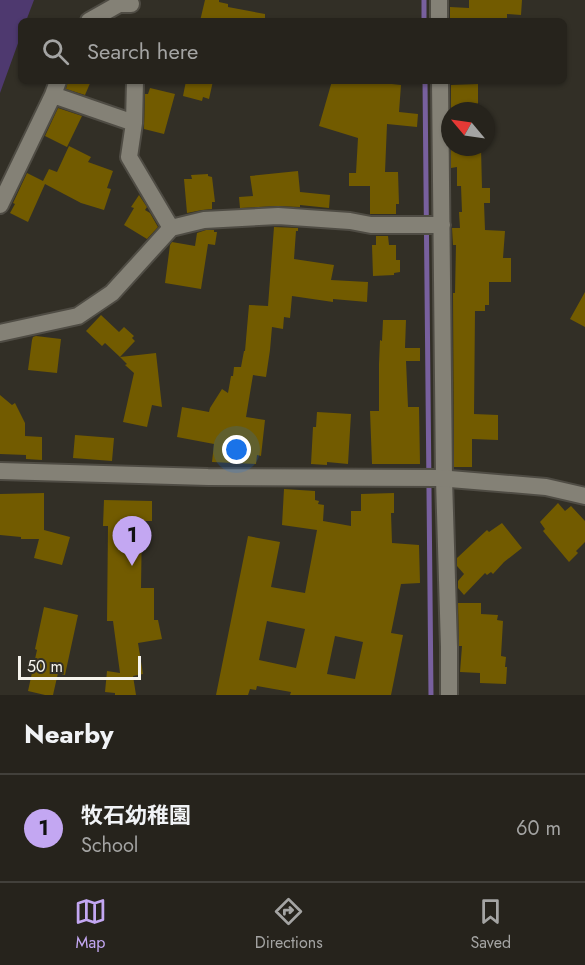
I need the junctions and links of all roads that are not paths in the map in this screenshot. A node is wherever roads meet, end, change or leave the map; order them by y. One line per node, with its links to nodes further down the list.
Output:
1 (439, 0): 4 (street)
2 (132, 8): 3 (street)
3 (94, 18)
4 (439, 18)
5 (135, 84): 8 (street)
6 (440, 84): 10 (street)
7 (55, 88): 8 (street); 9 (street)
8 (134, 123): 11 (street)
9 (0, 206)
10 (432, 225): 11 (street); 14 (street)
11 (171, 228): 12 (street)
12 (0, 333)
13 (0, 471): 14 (street)
14 (434, 478): 15 (street); 16 (street)
15 (585, 496)
16 (449, 695)

